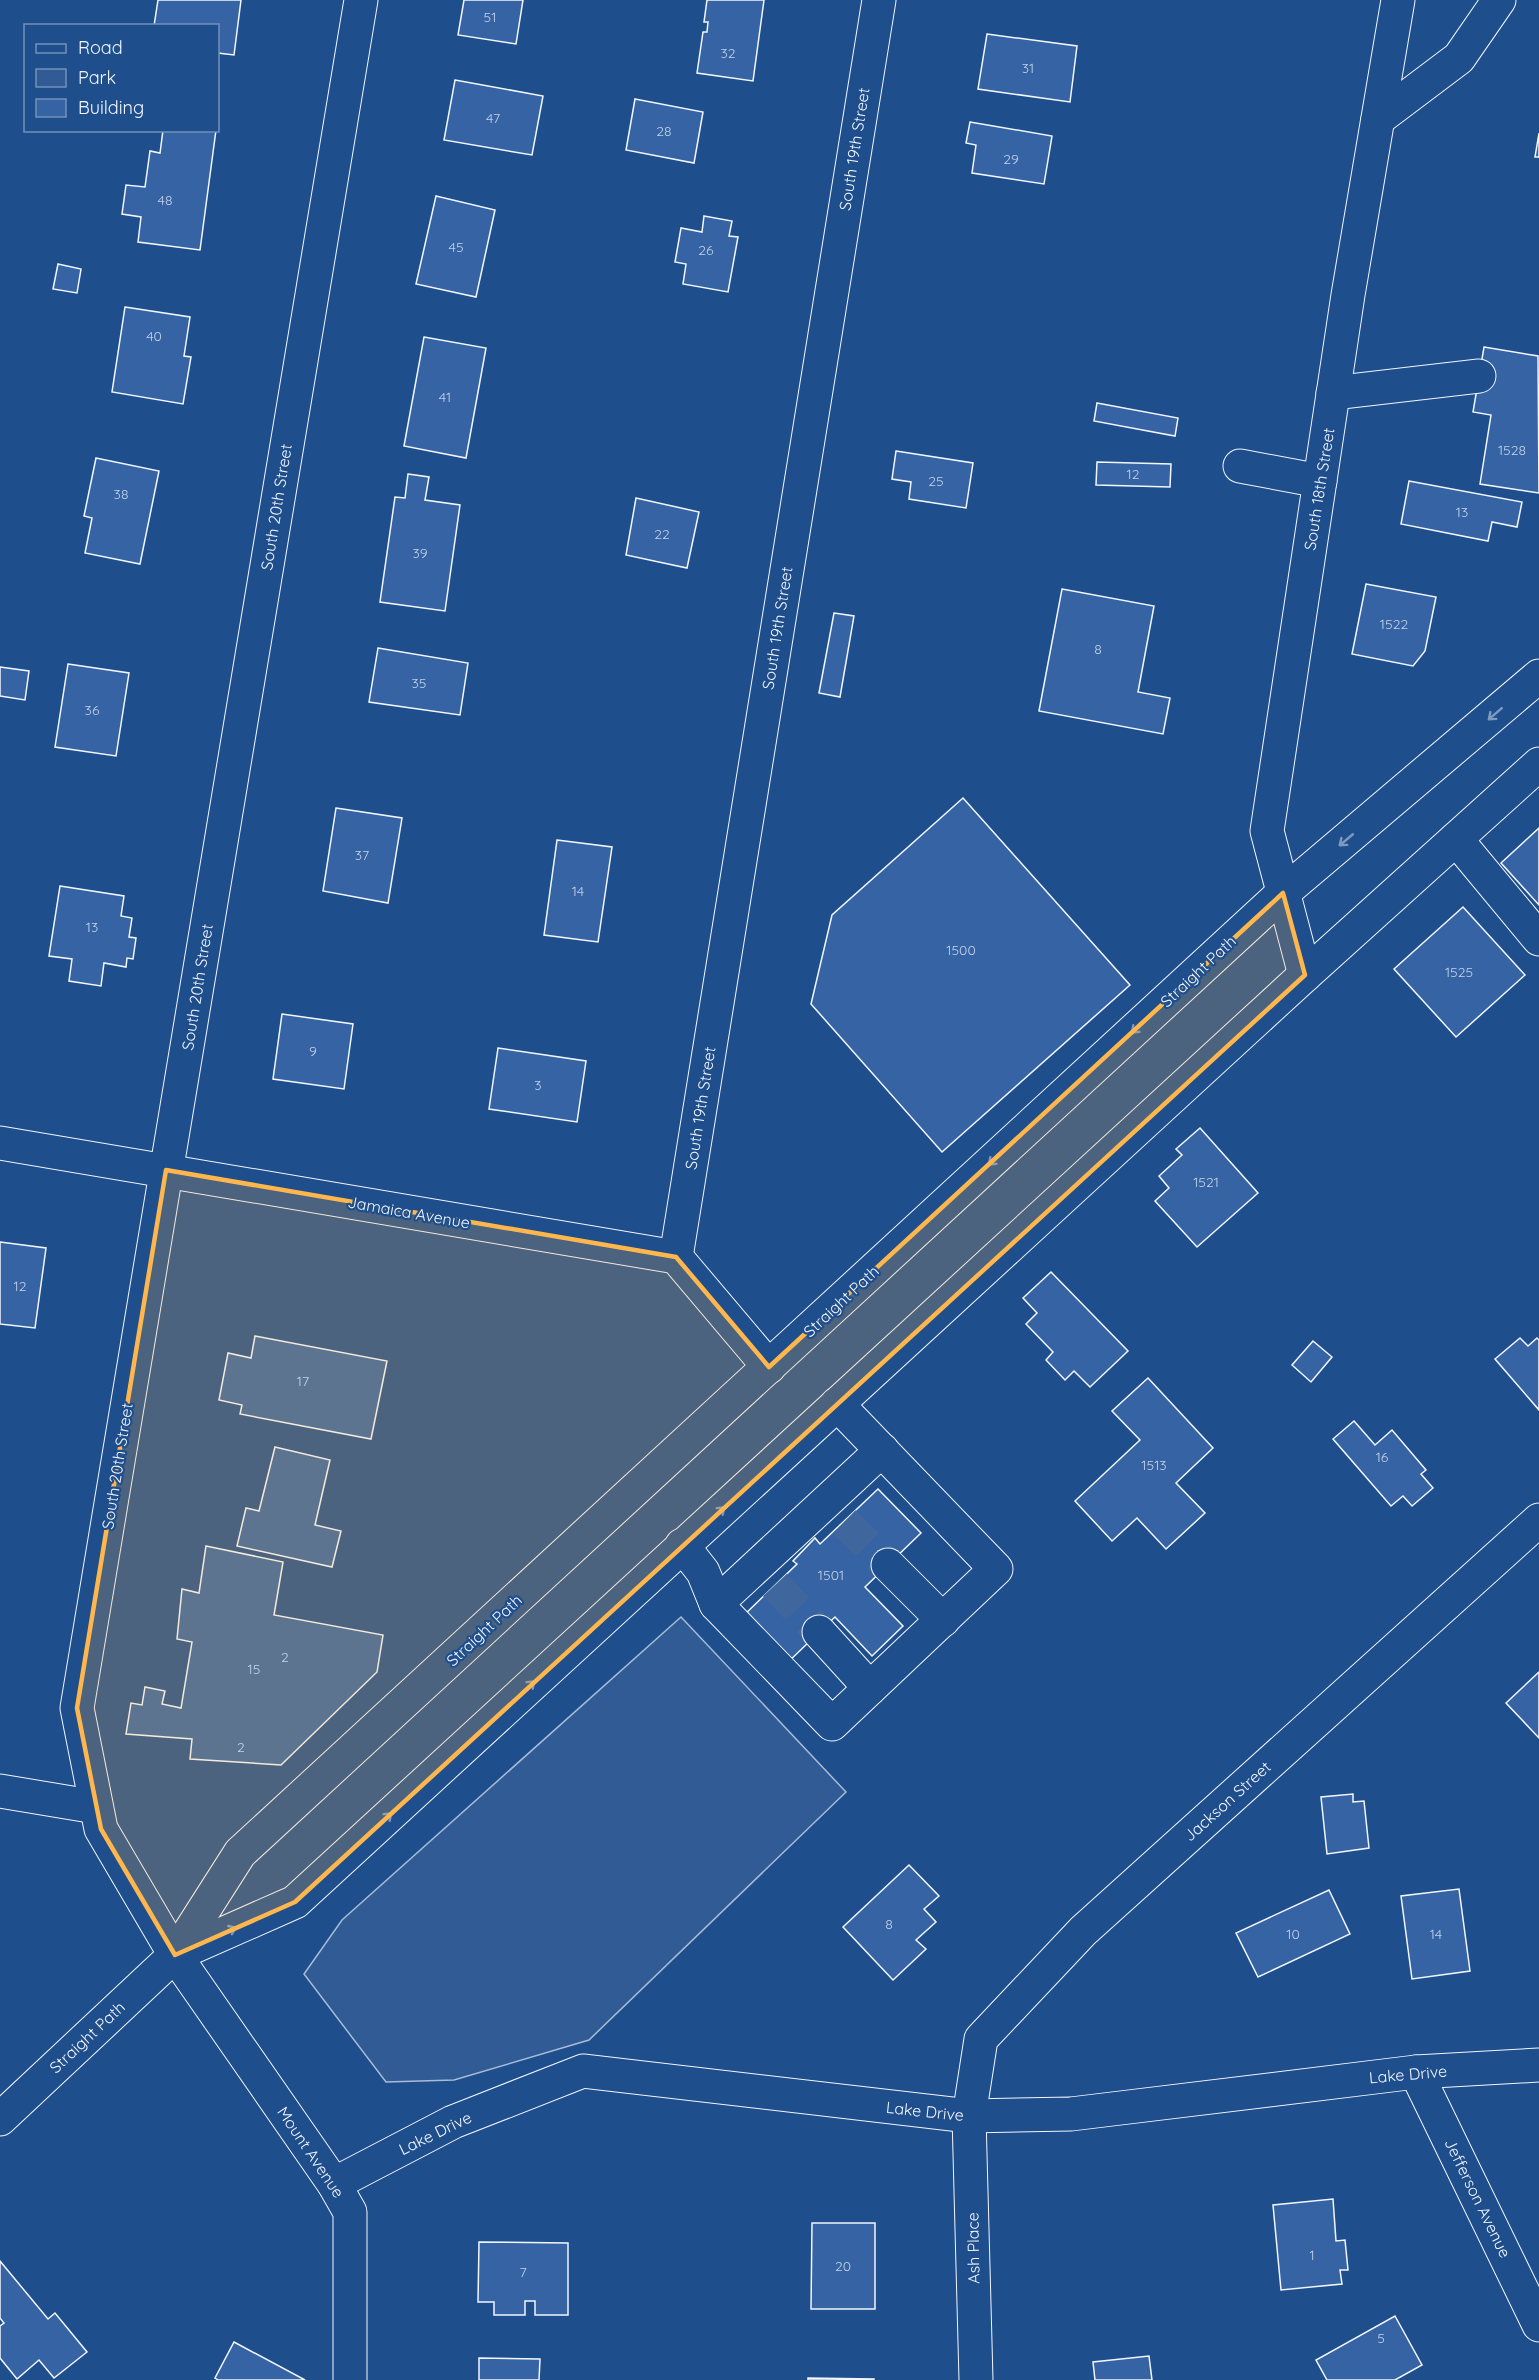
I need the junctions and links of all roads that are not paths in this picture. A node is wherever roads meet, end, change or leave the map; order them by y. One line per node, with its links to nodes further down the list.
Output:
1 (361, 0): 17 (street, South 20th Street)
2 (879, 0): 18 (street, South 19th Street)
3 (1398, 0): 5 (street, South 18th Street)
4 (1498, 0): 5 (street)
5 (1378, 119): 7 (street, South 18th Street)
6 (1479, 376): 7 (street)
7 (1333, 393): 9 (street, South 18th Street)
8 (1240, 466): 9 (street)
9 (1320, 482): 13 (street, South 18th Street)
10 (1539, 676): 13 (street, Straight Path, one-way to 13)
11 (1539, 764): 12 (street, Straight Path)
12 (1456, 839): 14 (street); 15 (street, Straight Path)
13 (1283, 893): 15 (street, South 18th Street); 19 (street, Straight Path, one-way to 19)
14 (1539, 939)
15 (1305, 975): 20 (street, Straight Path)
16 (0, 1143): 17 (street, Jamaica Avenue)
17 (166, 1170): 18 (street, Jamaica Avenue); 30 (street, South 20th Street)
18 (676, 1257): 19 (street)
19 (770, 1368): 31 (street, Straight Path)
20 (837, 1404): 21 (street); 23 (street, Straight Path, one-way to 20)
21 (882, 1450): 25 (street); 26 (street)
22 (1539, 1520): 34 (street, Jackson Street)
23 (682, 1545): 25 (street); 31 (street, Straight Path, one-way to 23)
24 (888, 1565): 26 (street)
25 (716, 1604): 28 (street)
26 (943, 1620): 28 (street)
27 (819, 1632): 28 (street)
28 (870, 1688)
29 (0, 1791): 30 (street)
30 (96, 1807): 31 (street, South 20th Street)
31 (175, 1954): 35 (street, Straight Path); 36 (street, Mount Avenue)
32 (1539, 2065): 33 (street, Lake Drive)
33 (1416, 2072): 34 (street, Lake Drive); 37 (street, Jefferson Avenue)
34 (969, 2116): 36 (street, Lake Drive); 39 (street, Ash Place)
35 (0, 2119)
36 (334, 2184): 38 (street, Mount Avenue)
37 (1539, 2325)
38 (350, 2380)
39 (976, 2380)

